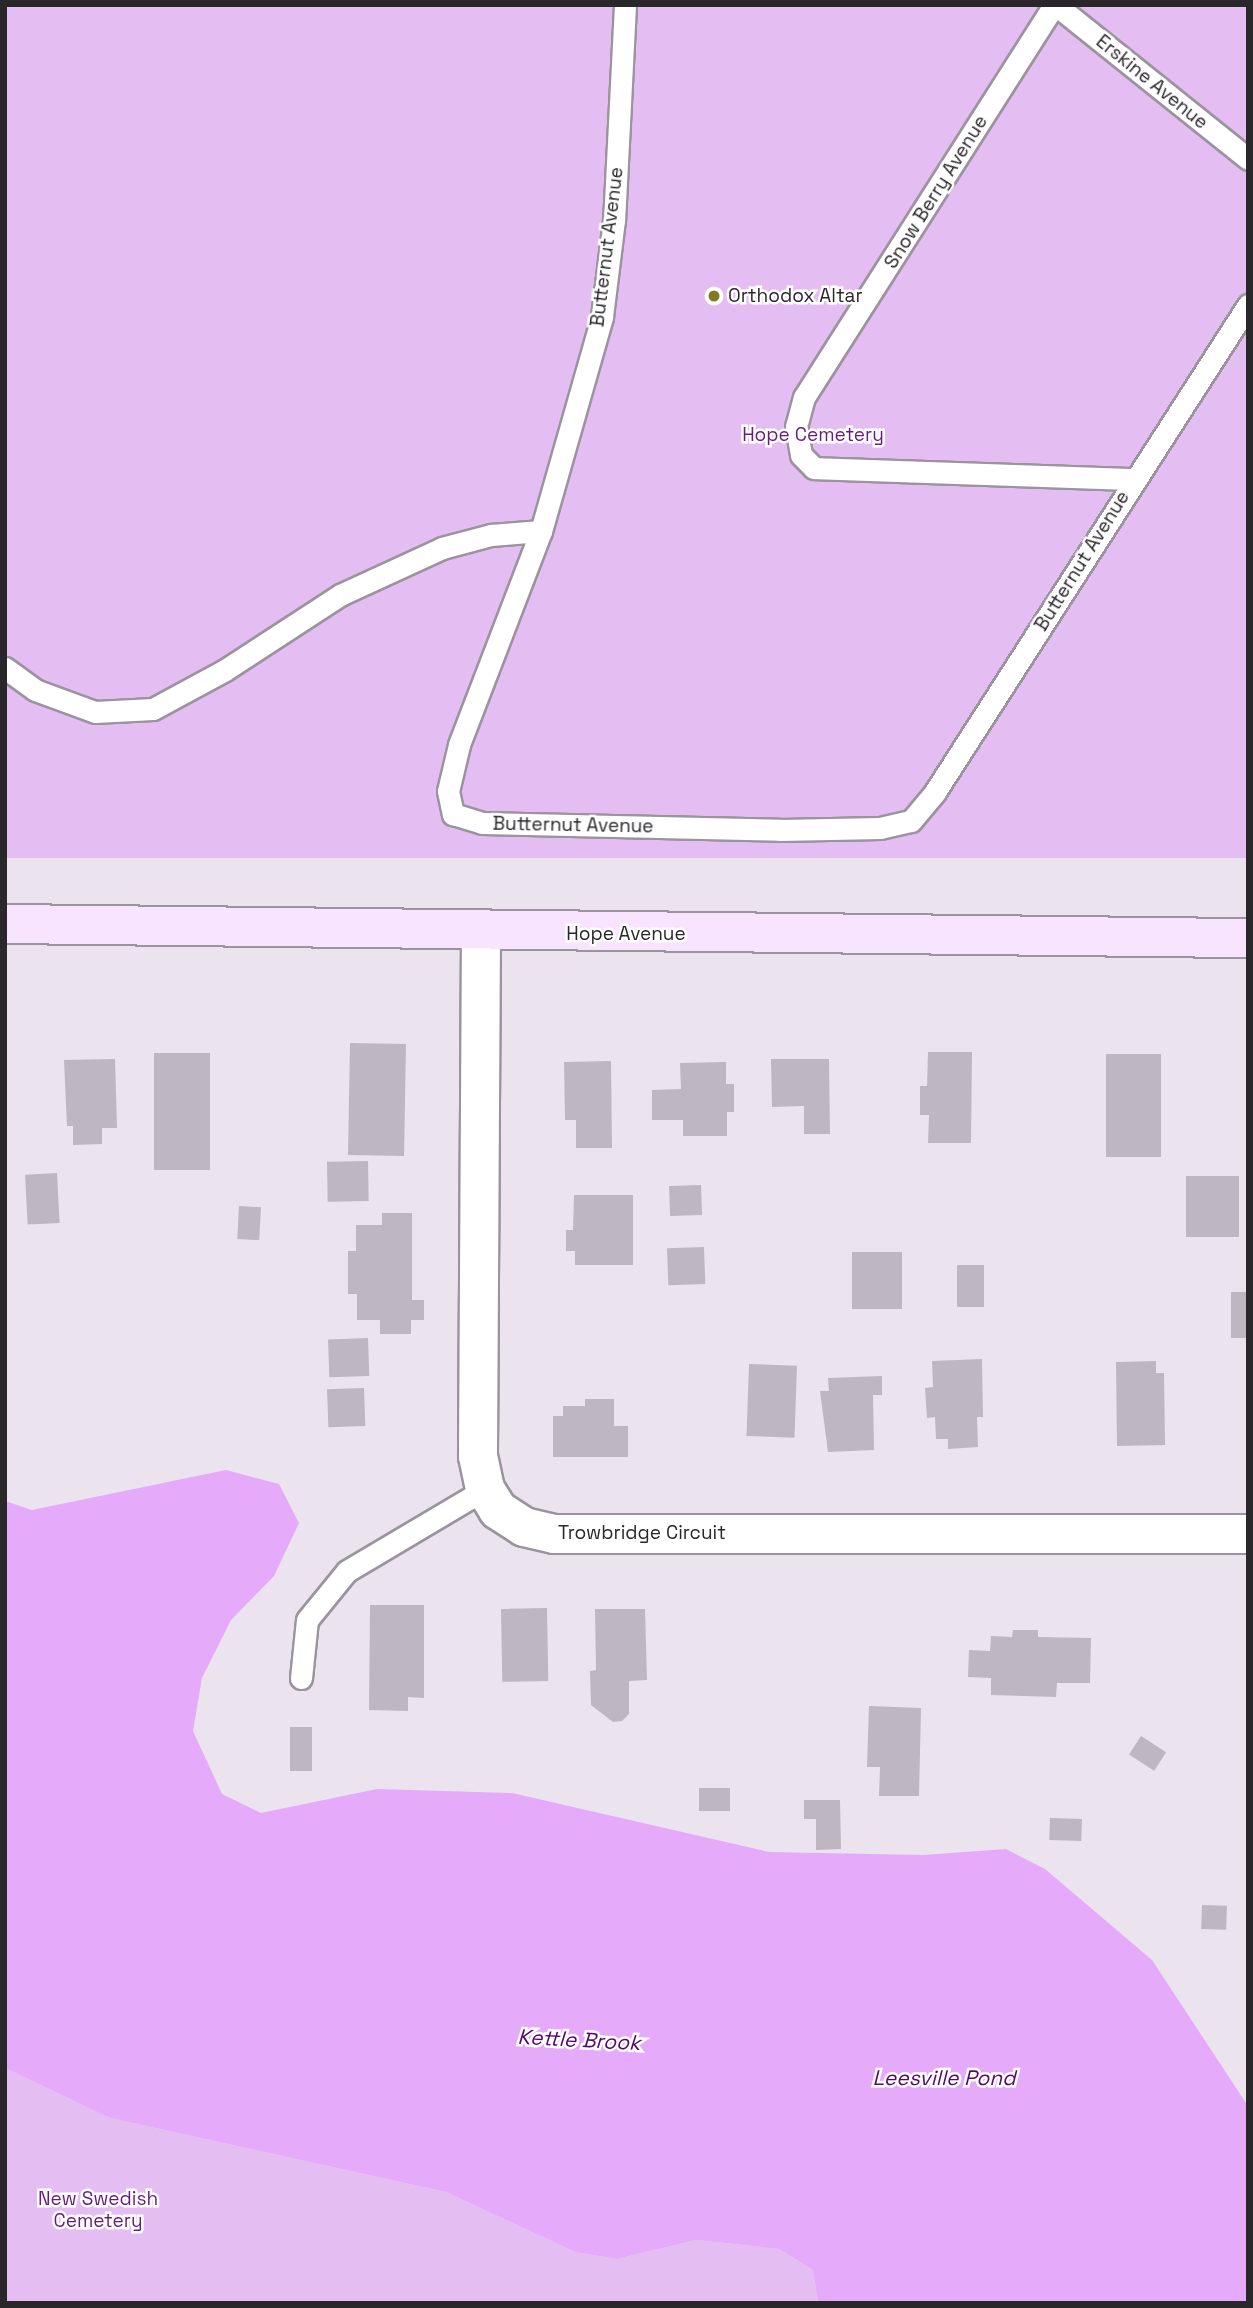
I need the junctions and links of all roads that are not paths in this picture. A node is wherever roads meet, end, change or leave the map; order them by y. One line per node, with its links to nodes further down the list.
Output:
1 (625, 5): 6 (lane, Butternut Avenue)
2 (1055, 5): 3 (lane, Erskine Avenue); 5 (lane, Snow Berry Avenue)
3 (1248, 159)
4 (1248, 305): 5 (lane, Butternut Avenue)
5 (1135, 479): 6 (lane, Butternut Avenue)
6 (541, 531): 7 (lane)
7 (5, 668)
8 (5, 923): 9 (main road, Hope Avenue)
9 (481, 933): 10 (main road, Hope Avenue); 11 (street, Trowbridge Circuit)
10 (1248, 938)
11 (485, 1489): 12 (street, Trowbridge Circuit); 13 (lane)
12 (1248, 1534)
13 (301, 1678)

